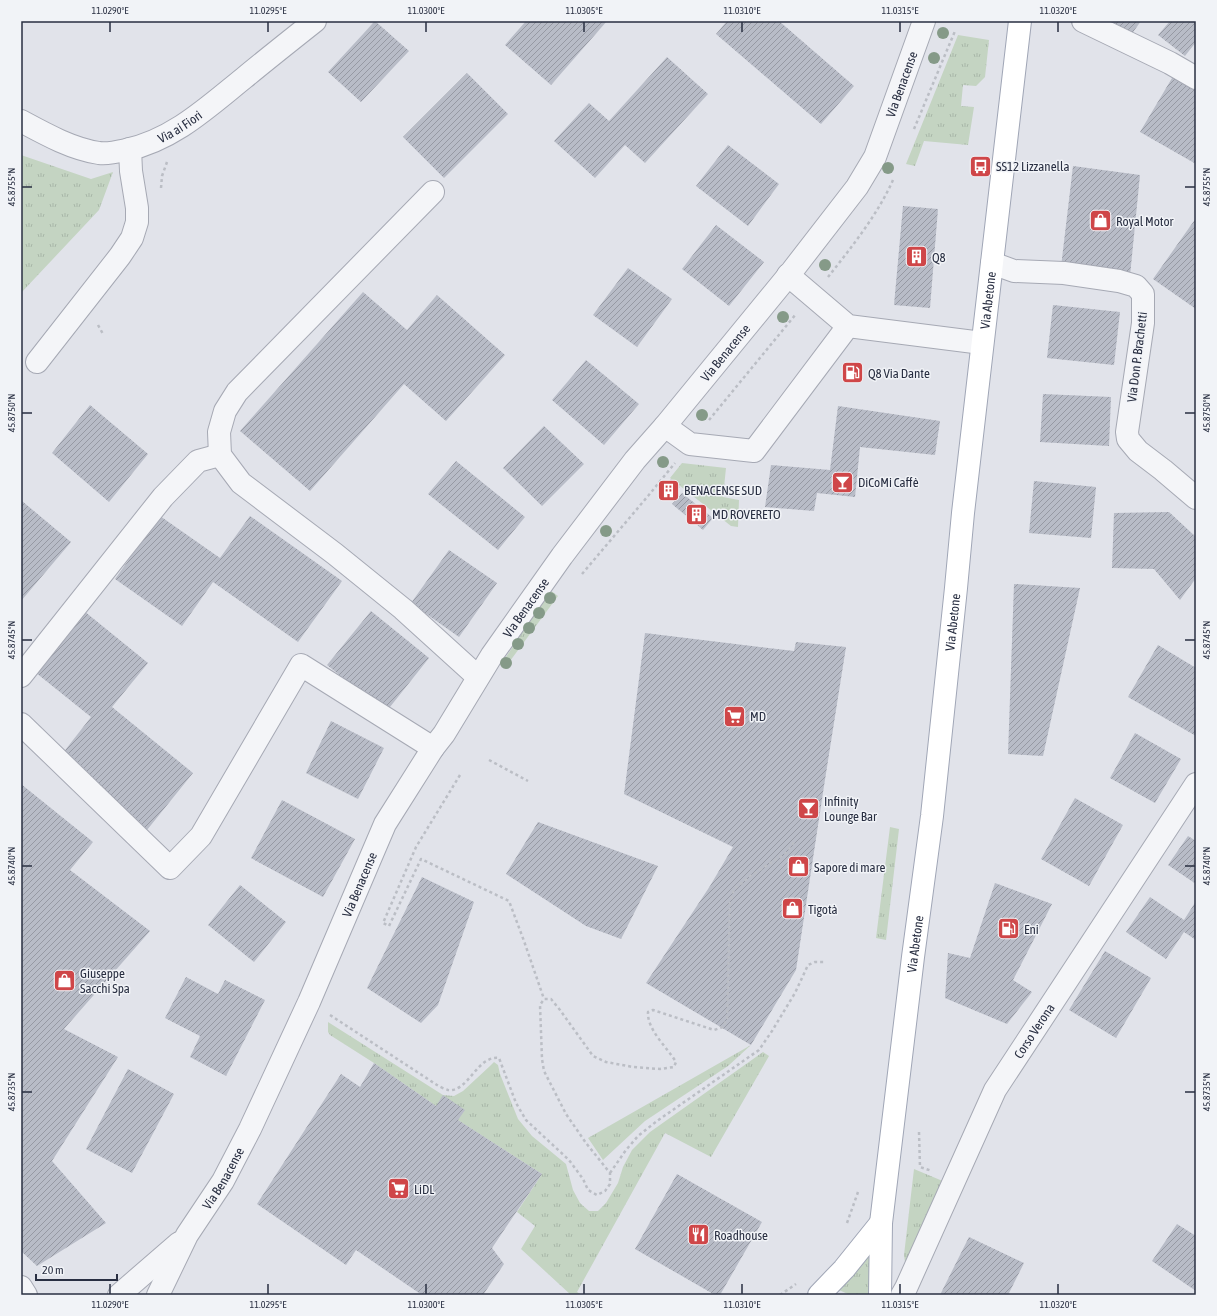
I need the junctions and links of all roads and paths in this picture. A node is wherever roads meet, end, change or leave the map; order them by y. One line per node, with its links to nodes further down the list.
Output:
1 (315, 21): 7 (street, Via ai Fiori)
2 (924, 21): 10 (street, Via Benacense)
3 (1020, 21): 9 (main road, Via Abetone)
4 (1082, 21): 5 (street)
5 (1196, 78)
6 (21, 121): 7 (street, Via ai Fiori)
7 (130, 149): 14 (street)
8 (433, 192): 17 (street)
9 (992, 263): 13 (main road, Via Abetone); 19 (street, Via Don P. Brachetti)
10 (788, 275): 12 (street); 16 (street, Via Benacense)
11 (796, 314): 15 (path)
12 (848, 326): 13 (street); 16 (street)
13 (982, 343): 35 (main road, Via Abetone)
14 (37, 362)
15 (710, 420)
16 (665, 426): 22 (street, Via Benacense)
17 (220, 456): 21 (street); 22 (street)
18 (671, 467): 20 (path)
19 (1196, 498)
20 (580, 576)
21 (21, 676)
22 (478, 677): 24 (street, Via Benacense)
23 (21, 724): 24 (street)
24 (432, 748): 32 (street, Via Benacense)
25 (489, 760): 27 (path)
26 (460, 775): 31 (path)
27 (528, 781)
28 (1196, 784): 46 (street, Corso Verona)
29 (794, 842): 31 (path)
30 (824, 962): 33 (path)
31 (544, 999): 33 (path)
32 (309, 1002): 33 (path); 37 (street, Via Benacense)
33 (610, 1173)
34 (859, 1188): 36 (path)
35 (881, 1222): 44 (main road); 45 (main road, Via Abetone)
36 (846, 1225)
37 (187, 1235): 41 (street); 42 (street)
38 (800, 1282): 43 (path)
39 (21, 1287): 40 (street)
40 (26, 1295)
41 (119, 1295)
42 (158, 1295)
43 (780, 1295)
44 (819, 1295)
45 (880, 1295)
46 (902, 1295)

